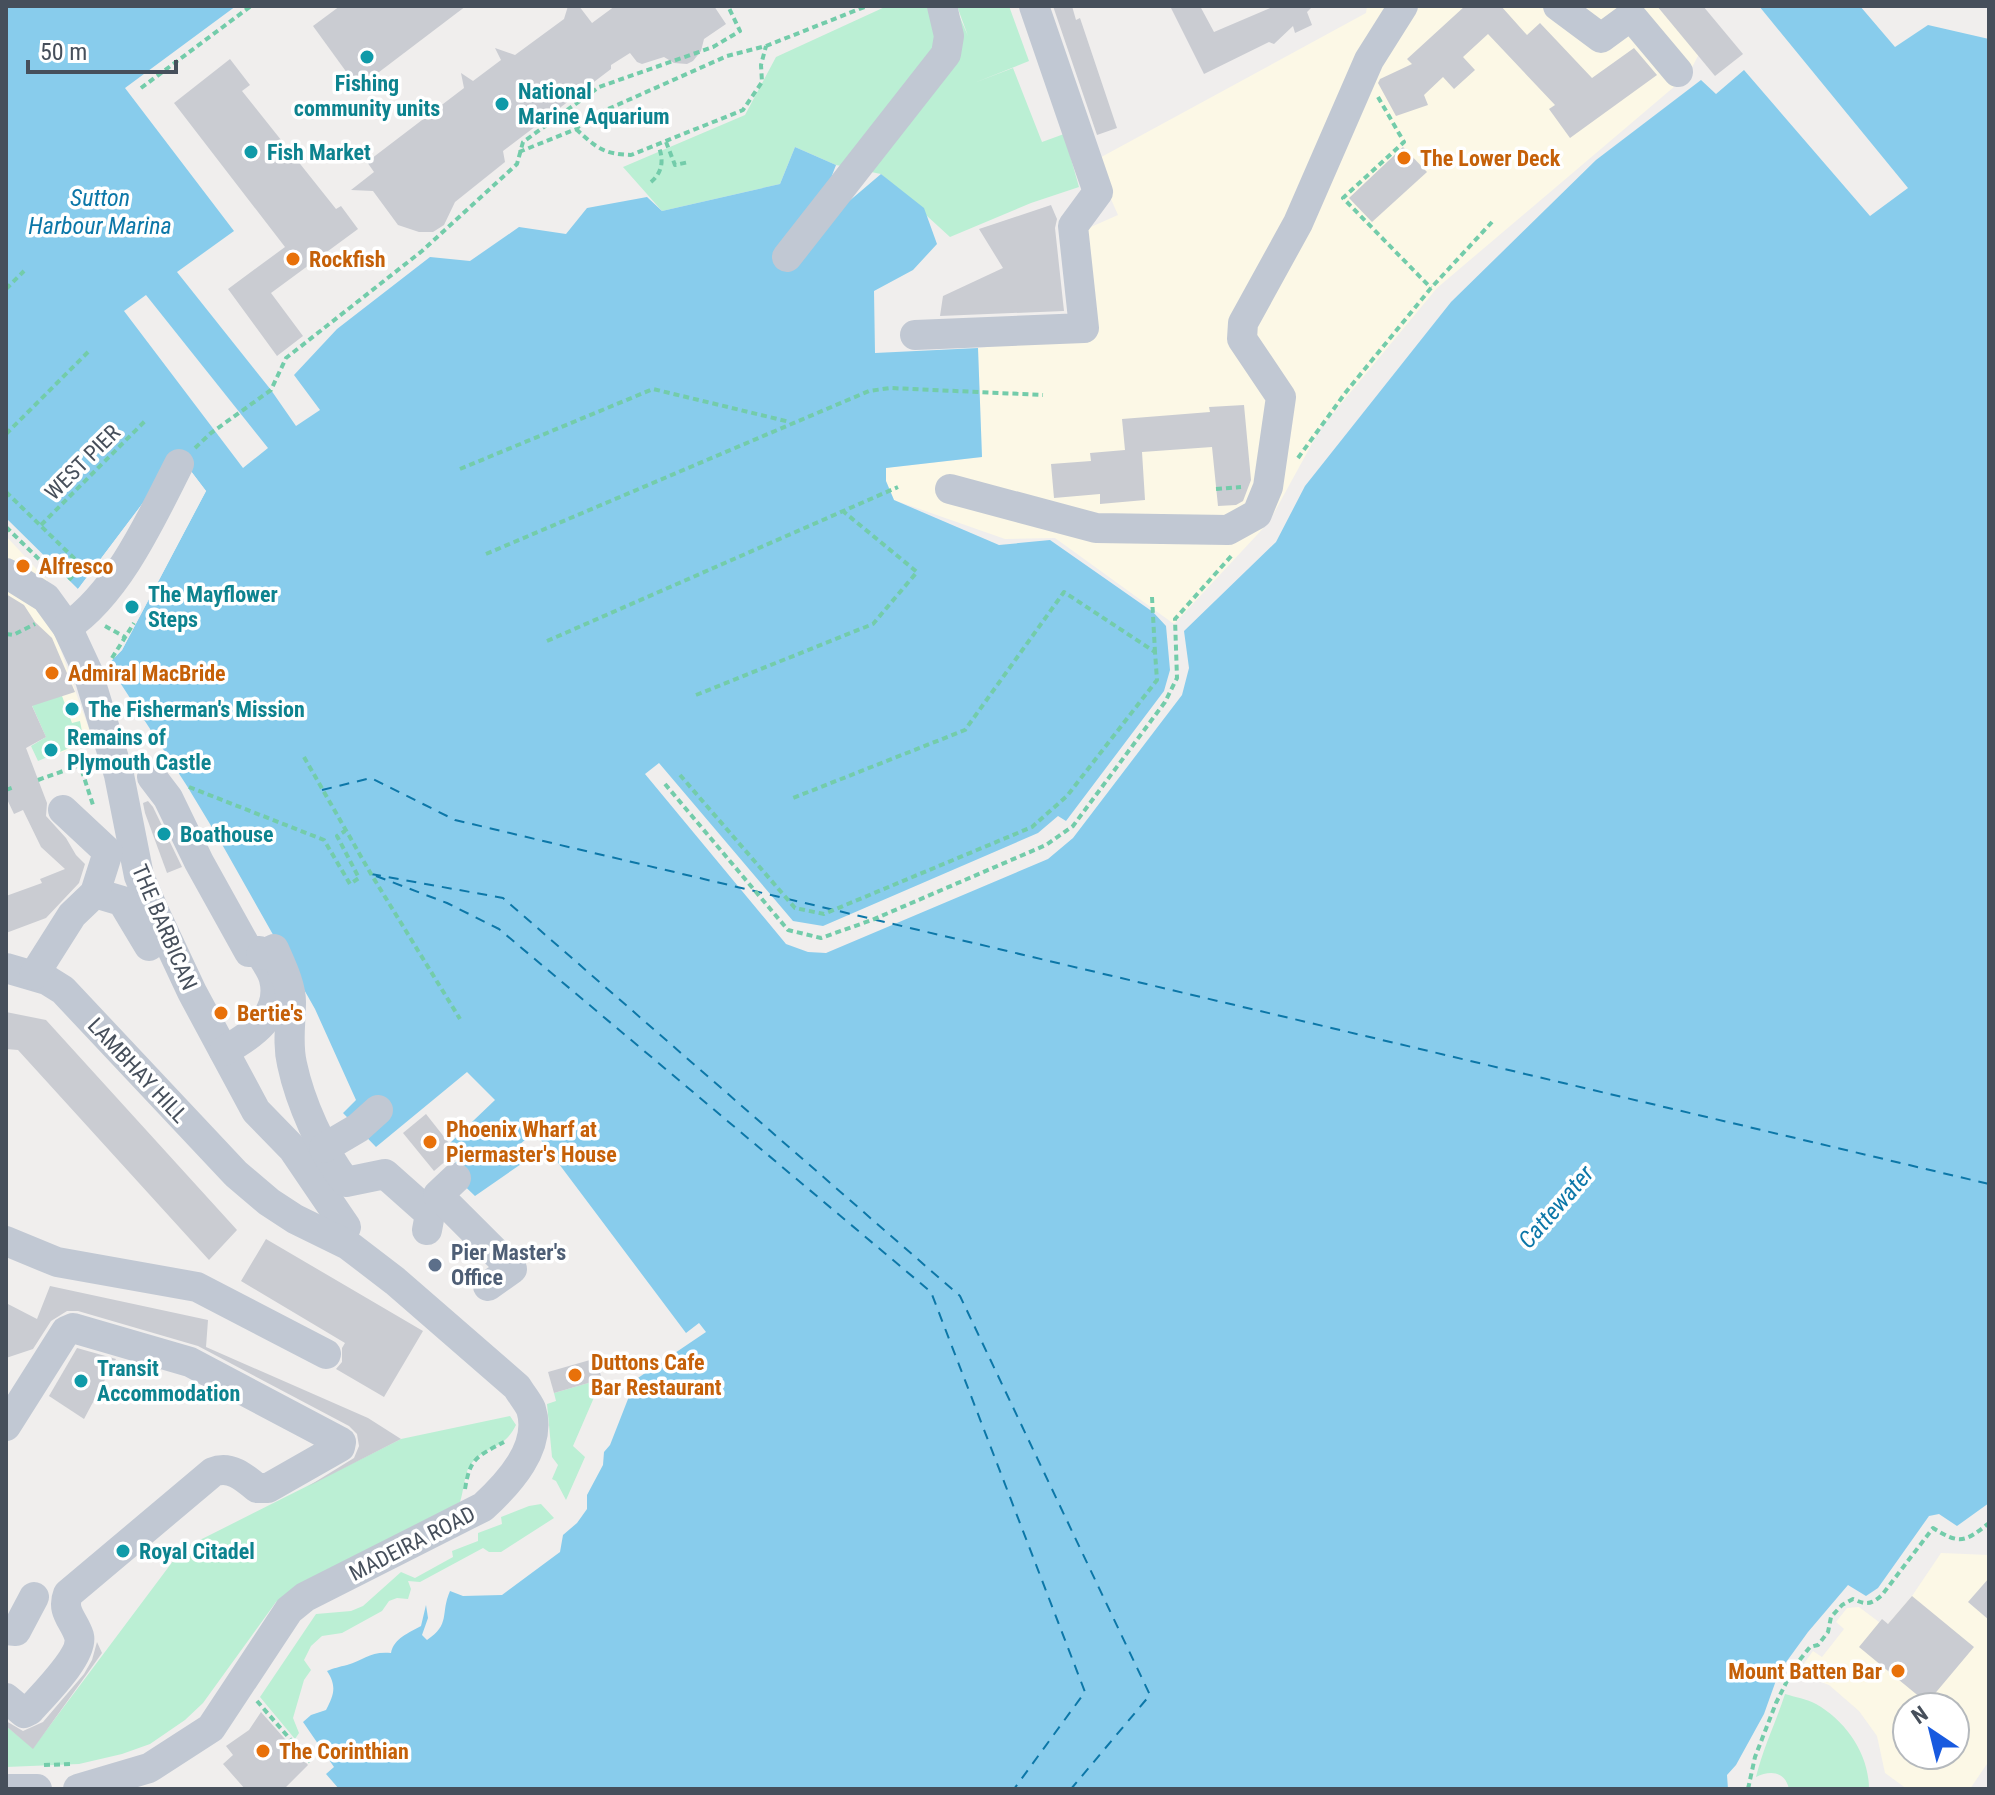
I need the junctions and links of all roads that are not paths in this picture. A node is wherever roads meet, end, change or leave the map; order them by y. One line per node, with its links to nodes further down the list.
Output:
1 (942, 6): 6 (street)
2 (1034, 6): 7 (street)
3 (1403, 6): 9 (street)
4 (1558, 6): 5 (street)
5 (1678, 72)
6 (787, 257)
7 (915, 335)
8 (179, 464): 11 (street)
9 (950, 489)
10 (6, 573): 11 (street, THE BARBICAN)
11 (67, 627): 18 (street, THE BARBICAN)
12 (152, 777): 16 (street)
13 (63, 810): 14 (street)
14 (95, 893): 15 (street); 17 (street, LAMBHAY HILL)
15 (149, 946)
16 (260, 953): 18 (street); 20 (street)
17 (20, 972): 21 (street, LAMBHAY HILL)
18 (224, 1051): 23 (street, THE BARBICAN)
19 (378, 1110): 20 (street)
20 (324, 1148): 24 (street)
21 (236, 1174): 33 (street, MADEIRA ROAD)
22 (456, 1178): 26 (street)
23 (346, 1227)
24 (427, 1230)
25 (6, 1241): 27 (street)
26 (488, 1286)
27 (326, 1354)
28 (6, 1426): 31 (street)
29 (34, 1597): 30 (street)
30 (6, 1630)
31 (6, 1698)
32 (36, 1777): 34 (street)
33 (78, 1777)
34 (9, 1789)

